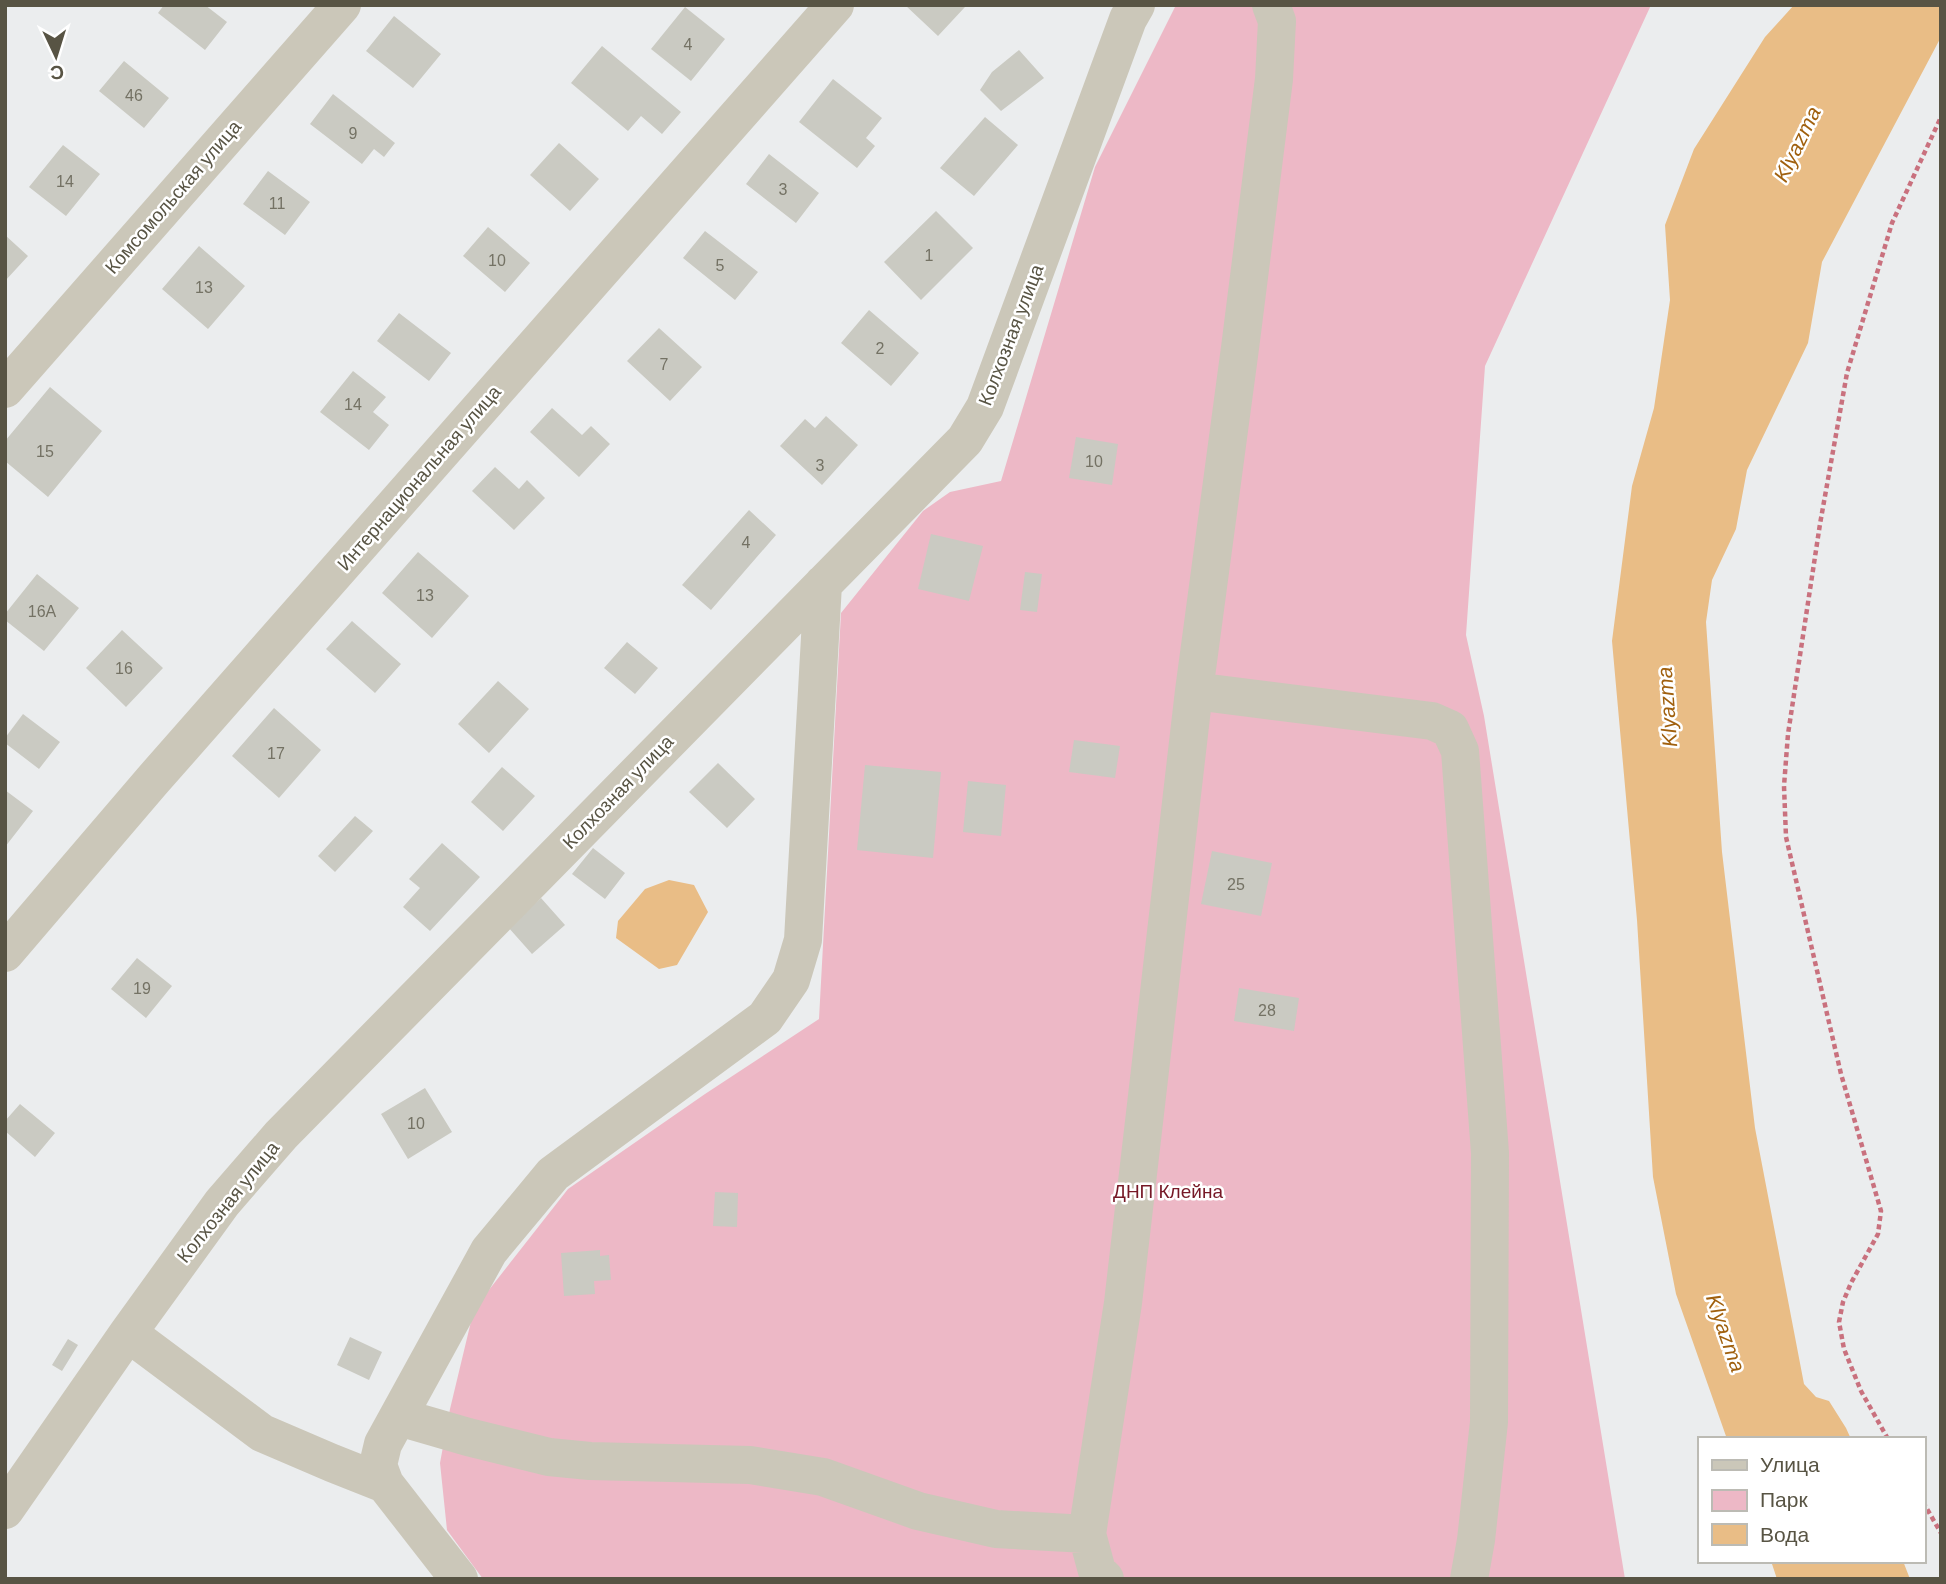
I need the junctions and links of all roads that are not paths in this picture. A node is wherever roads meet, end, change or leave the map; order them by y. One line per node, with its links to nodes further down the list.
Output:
1 (342, 5): 5 (street, Комсомольская улица)
2 (835, 5): 8 (street, Интернациональная улица)
3 (1271, 5): 7 (street)
4 (1124, 10): 6 (street, Колхозная улица)
5 (5, 389)
6 (823, 584): 9 (street, Колхозная улица); 10 (street)
7 (1194, 691): 13 (street); 16 (street)
8 (5, 953)
9 (128, 1333): 11 (street); 12 (street, Колхозная улица)
10 (398, 1418): 11 (street); 13 (street)
11 (386, 1483): 14 (street)
12 (5, 1510)
13 (1087, 1535): 15 (street)
14 (459, 1579)
15 (1105, 1579)
16 (1469, 1579)

